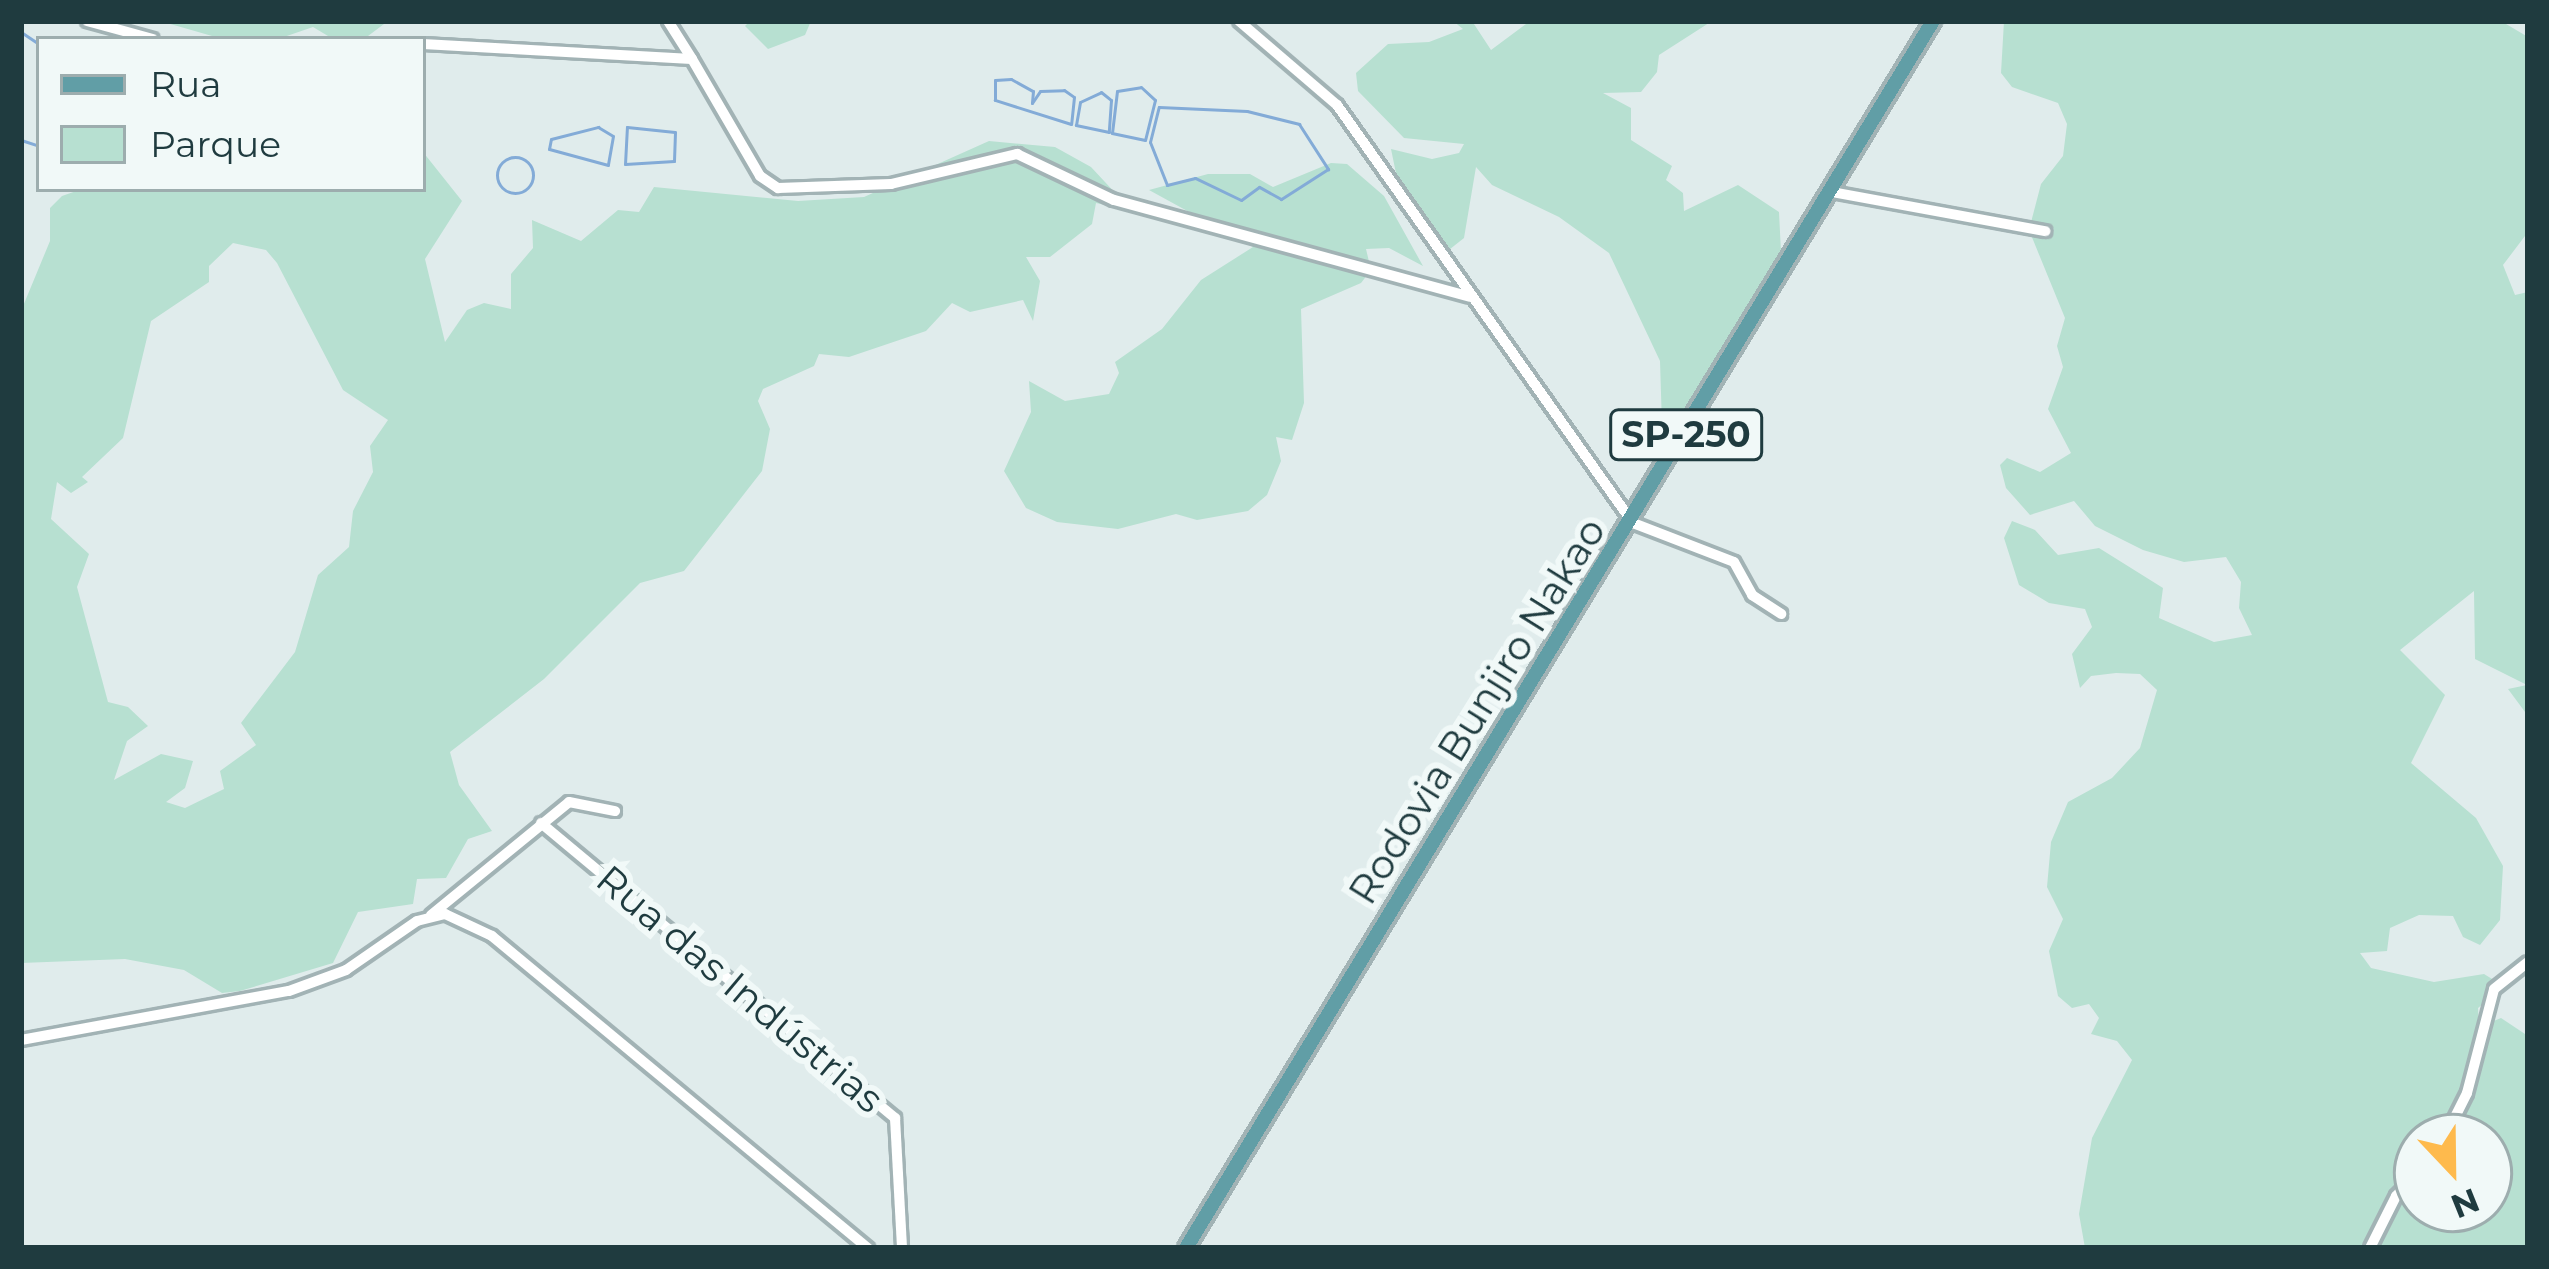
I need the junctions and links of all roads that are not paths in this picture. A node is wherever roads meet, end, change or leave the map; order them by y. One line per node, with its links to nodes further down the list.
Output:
1 (87, 21): 5 (street)
2 (668, 21): 7 (street)
3 (1239, 21): 10 (street)
4 (1933, 21): 8 (main road, Rodovia Bunjiro Nakao / SP-250)
5 (142, 36)
6 (426, 44): 7 (street)
7 (692, 59): 10 (street)
8 (1832, 191): 9 (street); 11 (main road, Rodovia Bunjiro Nakao / SP-250)
9 (2045, 232)
10 (1470, 296): 11 (street)
11 (1633, 523): 12 (street); 22 (main road, Rodovia Bunjiro Nakao / SP-250)
12 (1781, 614)
13 (615, 811): 14 (street)
14 (541, 823): 15 (street); 21 (street, Rua das Indústrias)
15 (430, 916): 17 (street); 20 (street)
16 (2528, 962): 18 (street)
17 (21, 1040)
18 (2457, 1113)
19 (2393, 1202): 23 (street)
20 (868, 1248)
21 (902, 1248)
22 (1186, 1248)
23 (2370, 1248)

